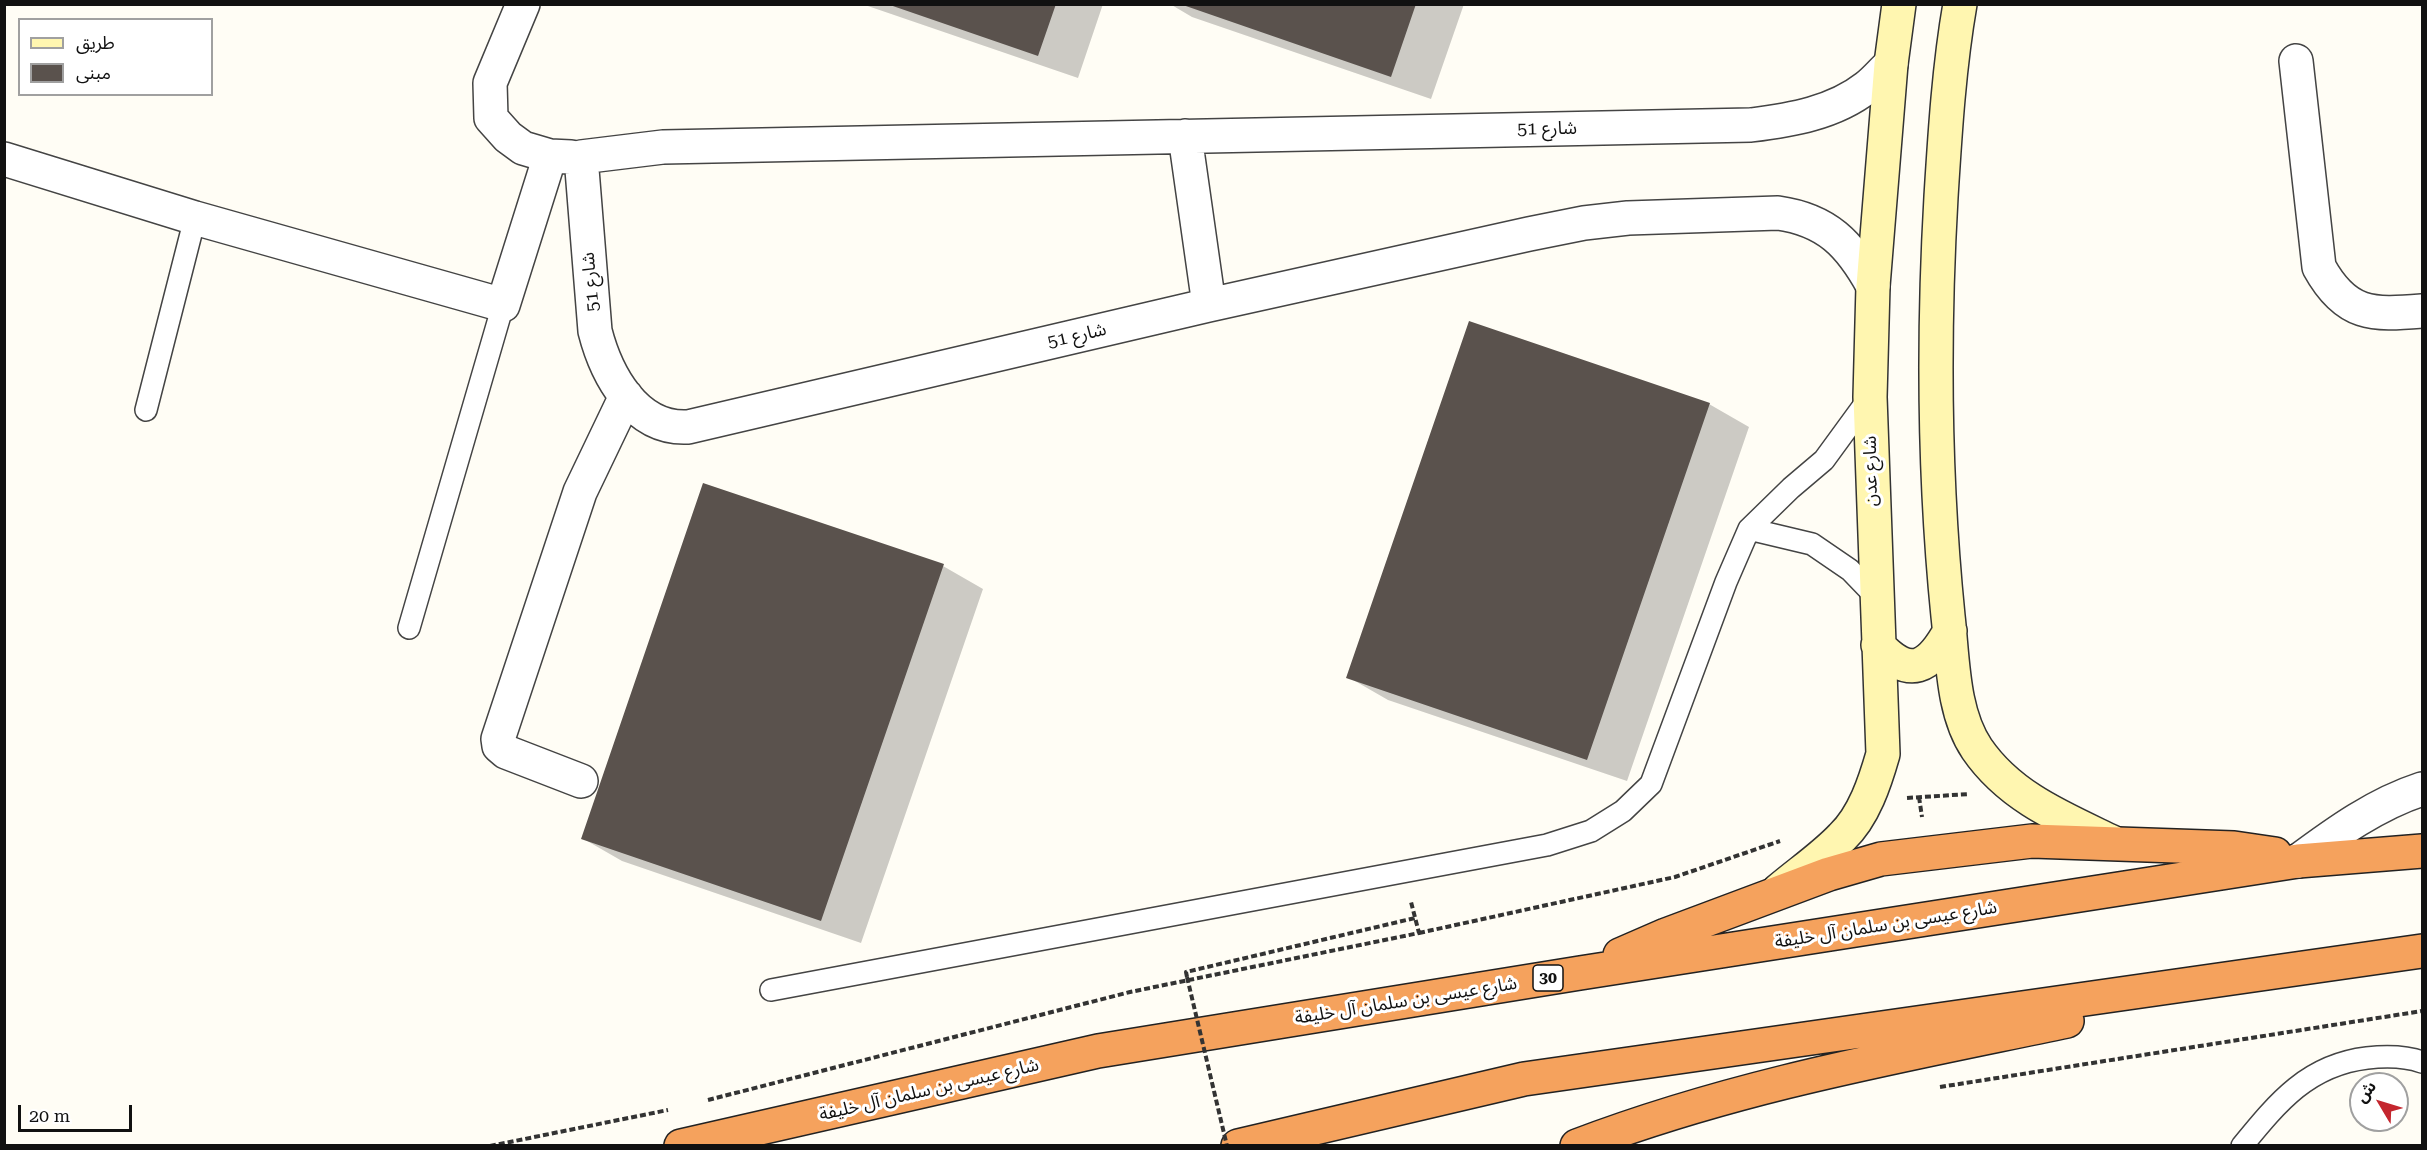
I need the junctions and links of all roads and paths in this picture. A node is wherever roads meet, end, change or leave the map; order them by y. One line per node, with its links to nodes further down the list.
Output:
1 (523, 4): 7 (street)
2 (1899, 4): 5 (main road, شارع عدن)
3 (1960, 4): 20 (main road)
4 (2296, 61): 13 (street)
5 (1891, 64): 6 (street, شارع 51); 10 (main road, شارع عدن)
6 (1185, 136): 7 (street, شارع 51); 12 (street)
7 (566, 156): 11 (street); 14 (street, شارع 51)
8 (4, 159): 9 (street)
9 (195, 218): 11 (street); 16 (lane)
10 (1874, 286): 12 (street, شارع 51); 15 (main road, شارع عدن)
11 (503, 305): 19 (lane)
12 (1209, 305): 14 (street, شارع 51)
13 (2422, 311)
14 (626, 396): 22 (street)
15 (1870, 398): 17 (lane); 18 (main road, شارع عدن)
16 (146, 410)
17 (1749, 529): 18 (lane); 35 (lane)
18 (1876, 597): 21 (main road, شارع عدن)
19 (409, 628)
20 (1950, 631): 21 (main road); 24 (main road)
21 (1878, 645): 25 (main road, شارع عدن)
22 (581, 781)
23 (2422, 789): 29 (street)
24 (2017, 791): 25 (path); 27 (main road)
25 (1866, 801): 30 (main road, شارع عدن)
26 (1791, 837): 31 (path)
27 (2112, 842): 29 (highway); 30 (highway)
28 (2422, 851): 29 (highway, شارع عيسى بن سلمان آل خليفة / 30)
29 (2298, 861): 34 (highway, شارع عيسى بن سلمان آل خليفة / 30)
30 (1773, 895): 34 (highway)
31 (1419, 933): 39 (path); 43 (path, bridge)
32 (2422, 951): 33 (highway)
33 (2374, 957): 44 (highway); 45 (highway)
34 (1580, 973): 42 (highway, شارع عيسى بن سلمان آل خليفة / 30)
35 (771, 990)
36 (2422, 1011): 38 (path)
37 (2422, 1062): 46 (lane)
38 (1940, 1087)
39 (699, 1102)
40 (676, 1108): 41 (path)
41 (490, 1146)
42 (681, 1146)
43 (1227, 1146)
44 (1238, 1146)
45 (1577, 1146)
46 (2242, 1146)

